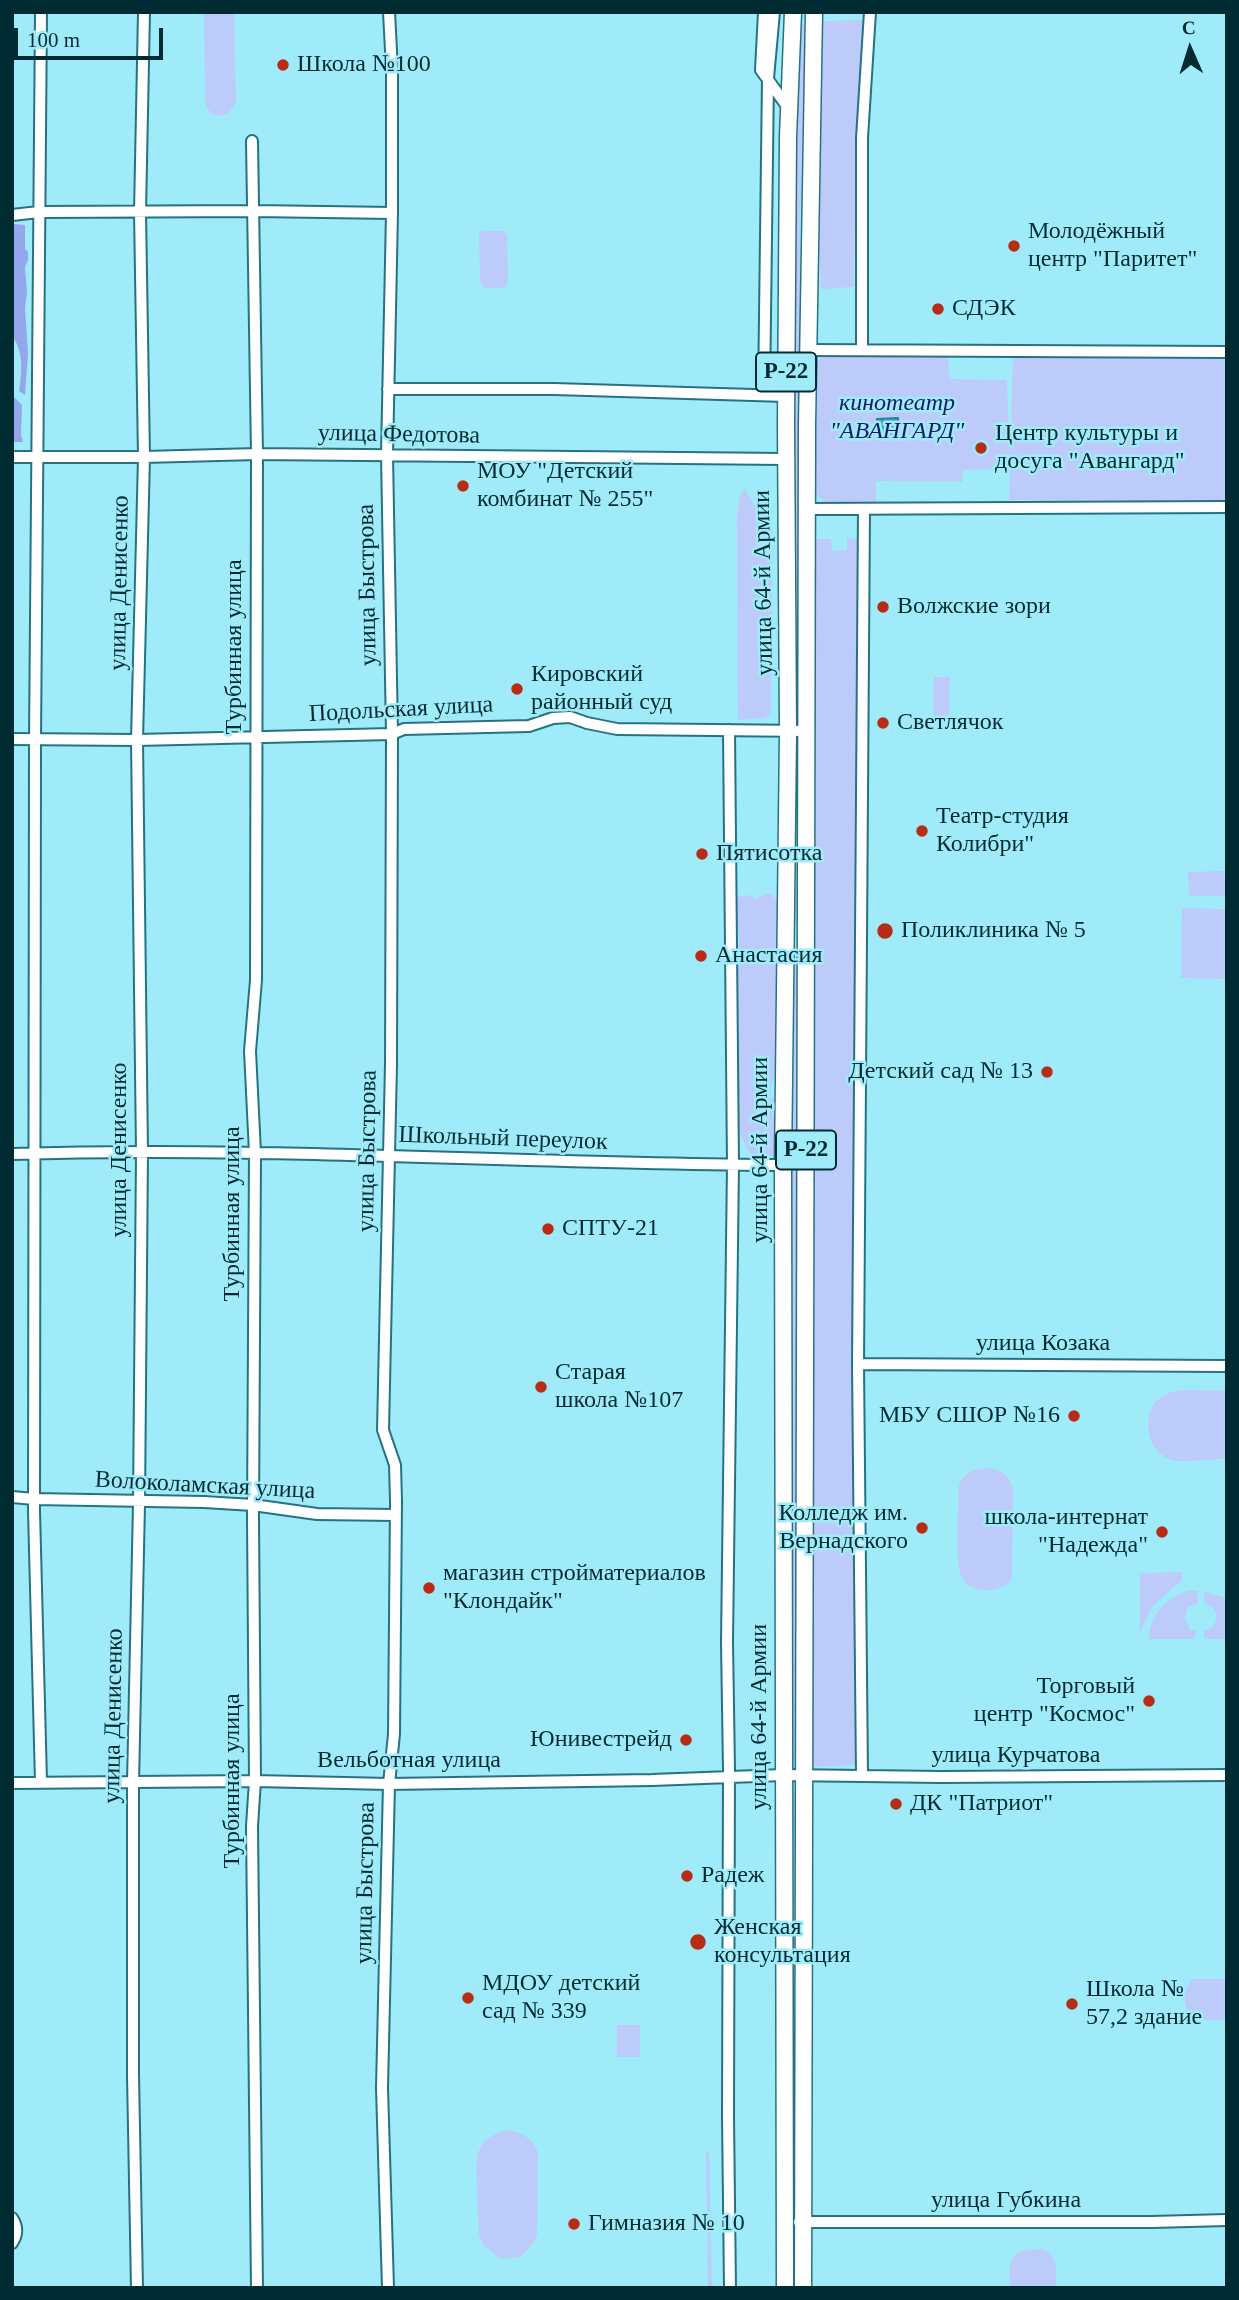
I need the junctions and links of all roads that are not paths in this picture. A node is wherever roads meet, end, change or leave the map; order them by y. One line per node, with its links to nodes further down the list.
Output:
1 (41, 12): 13 (street)
2 (144, 12): 14 (street, улица Денисенко)
3 (389, 12): 15 (street, улица Быстрова)
4 (764, 12): 9 (street)
5 (774, 12): 9 (street)
6 (793, 12): 10 (highway, улица 64-й Армии / Р-22)
7 (814, 12): 17 (highway, улица 64-й Армии / Р-22)
8 (870, 12): 18 (street)
9 (768, 78): 10 (street); 21 (street)
10 (789, 110): 22 (highway, улица 64-й Армии / Р-22)
11 (252, 141): 12 (street, Турбинная улица)
12 (255, 211): 14 (street); 15 (street); 23 (street, Турбинная улица)
13 (39, 212): 14 (street); 16 (street); 25 (street)
14 (140, 212): 27 (street, улица Денисенко)
15 (391, 214): 20 (street, улица Быстрова)
16 (12, 215)
17 (808, 350): 18 (street); 30 (highway, улица 64-й Армии / Р-22)
18 (862, 350): 19 (street)
19 (1227, 352)
20 (388, 389): 21 (street); 24 (street, улица Быстрова)
21 (764, 395): 22 (street)
22 (786, 396): 28 (highway, улица 64-й Армии / Р-22)
23 (257, 454): 24 (street, улица Федотова); 27 (street, улица Федотова); 36 (street, Турбинная улица)
24 (387, 455): 28 (street, улица Федотова); 35 (street, улица Быстрова)
25 (37, 456): 26 (street, улица Федотова); 27 (street, улица Федотова); 38 (street)
26 (12, 457)
27 (144, 457): 39 (street, улица Денисенко)
28 (786, 459): 33 (highway, улица 64-й Армии / Р-22)
29 (1227, 507): 31 (street)
30 (807, 509): 31 (street); 34 (highway, улица 64-й Армии / Р-22)
31 (864, 509): 49 (street)
32 (729, 730): 33 (street, Подольская улица); 35 (street, Подольская улица); 47 (street, улица 64-й Армии)
33 (789, 732): 34 (street, Подольская улица); 40 (highway, улица 64-й Армии / Р-22)
34 (808, 732): 41 (highway, улица 64-й Армии / Р-22)
35 (392, 734): 36 (street, Подольская улица); 46 (street, улица Быстрова)
36 (255, 737): 39 (street, Подольская улица); 44 (street, Турбинная улица)
37 (12, 739): 38 (street, Подольская улица)
38 (35, 740): 39 (street, Подольская улица); 42 (street)
39 (137, 740): 43 (street, улица Денисенко)
40 (786, 938): 41 (highway); 48 (highway, улица 64-й Армии / Р-22)
41 (808, 939): 57 (highway, улица 64-й Армии / Р-22)
42 (35, 1153): 43 (street, Школьный переулок); 45 (street, Школьный переулок); 52 (street)
43 (142, 1153): 44 (street, Школьный переулок); 53 (street, улица Денисенко)
44 (255, 1153): 46 (street, Школьный переулок); 54 (street, Турбинная улица)
45 (12, 1154)
46 (390, 1156): 47 (street, Школьный переулок); 55 (street, улица Быстрова)
47 (733, 1165): 48 (street, Школьный переулок); 60 (street, улица 64-й Армии)
48 (783, 1165): 56 (highway, улица 64-й Армии / Р-22)
49 (858, 1364): 50 (street, улица Козака); 59 (street)
50 (1227, 1366)
51 (12, 1497): 52 (street, Волоколамская улица)
52 (34, 1499): 53 (street, Волоколамская улица); 62 (street)
53 (138, 1501): 54 (street, Волоколамская улица); 64 (street, улица Денисенко)
54 (253, 1505): 55 (street, Волоколамская улица); 61 (street, Турбинная улица)
55 (395, 1515): 65 (street, улица Быстрова)
56 (783, 1775): 57 (street, Вельботная улица); 60 (street, Вельботная улица); 68 (highway, улица 64-й Армии / Р-22)
57 (805, 1775): 59 (street, улица Курчатова); 69 (highway, улица 64-й Армии / Р-22)
58 (1227, 1775): 59 (street, улица Курчатова)
59 (862, 1776)
60 (729, 1778): 65 (street, Вельботная улица); 74 (street, улица 64-й Армии)
61 (255, 1781): 64 (street, Вельботная улица); 65 (street, Вельботная улица); 72 (street, Турбинная улица)
62 (41, 1782): 63 (street, Вельботная улица); 64 (street, Вельботная улица)
63 (12, 1783)
64 (133, 1783): 71 (street, улица Денисенко)
65 (389, 1784): 73 (street, улица Быстрова)
66 (12, 2218): 70 (street)
67 (1227, 2220): 69 (street, улица Губкина)
68 (785, 2221): 69 (street, улица Губкина); 75 (highway, улица 64-й Армии / Р-22)
69 (803, 2222): 76 (highway, улица 64-й Армии / Р-22)
70 (12, 2243)
71 (137, 2288)
72 (257, 2288)
73 (388, 2288)
74 (730, 2288)
75 (785, 2288)
76 (803, 2288)

